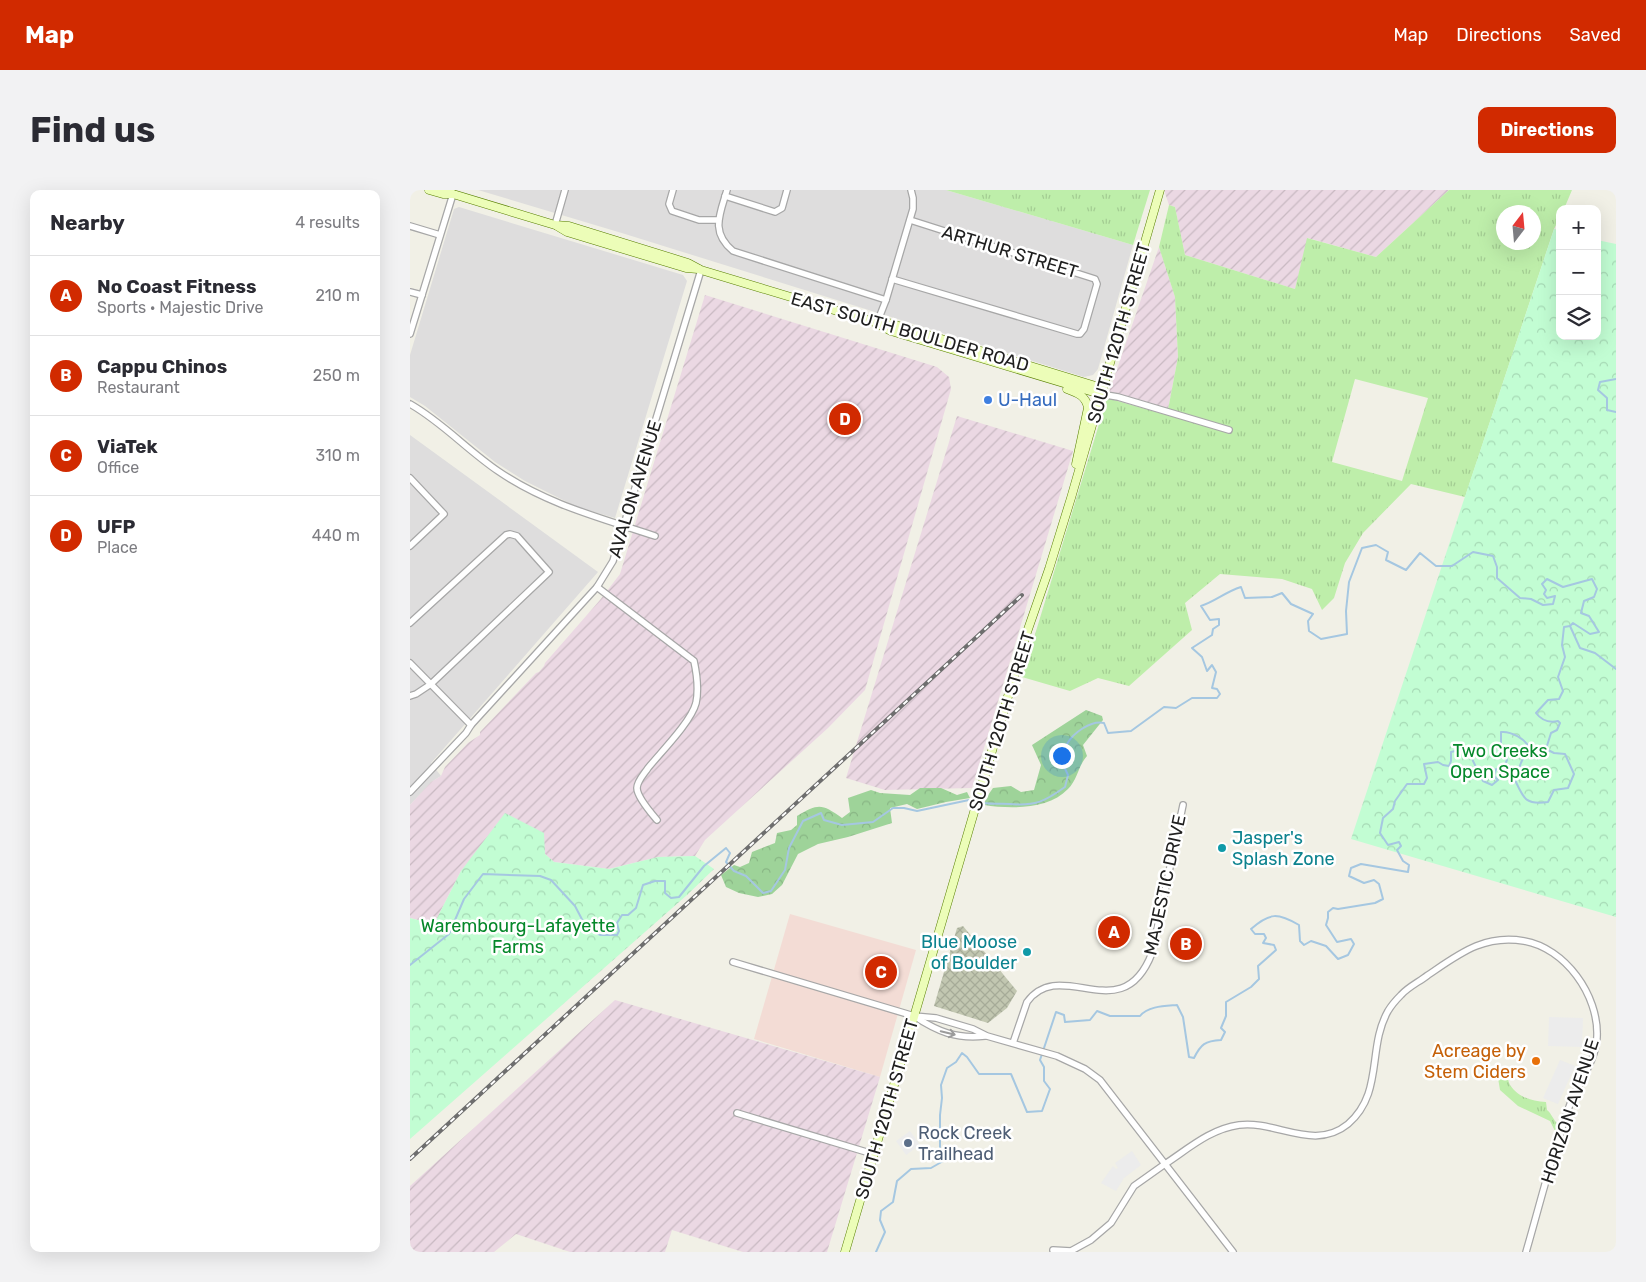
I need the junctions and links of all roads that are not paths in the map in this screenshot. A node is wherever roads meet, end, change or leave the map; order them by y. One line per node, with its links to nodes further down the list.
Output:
1 (429, 190): 7 (main road, EAST SOUTH BOULDER ROAD)
2 (566, 190): 11 (street)
3 (673, 190): 9 (street)
4 (787, 190): 8 (street)
5 (911, 190): 10 (street)
6 (1160, 190): 22 (main road, SOUTH 120TH STREET)
7 (449, 192): 11 (main road, EAST SOUTH BOULDER ROAD); 13 (street)
8 (726, 193): 9 (street)
9 (718, 220): 18 (street)
10 (910, 220): 15 (street); 15 (street, ARTHUR STREET)
11 (555, 225): 14 (main road, EAST SOUTH BOULDER ROAD)
12 (410, 226): 13 (street)
13 (440, 235): 17 (street)
14 (701, 270): 19 (main road, EAST SOUTH BOULDER ROAD); 27 (street, AVALON AVENUE)
15 (892, 279): 18 (street)
16 (410, 292): 17 (street)
17 (422, 295): 20 (street)
18 (886, 300): 19 (street)
19 (876, 323): 21 (main road); 22 (main road, EAST SOUTH BOULDER ROAD)
20 (410, 334)
21 (988, 360): 22 (main road, EAST SOUTH BOULDER ROAD); 26 (main road, EAST SOUTH BOULDER ROAD)
22 (1101, 391): 24 (street, EAST SOUTH BOULDER ROAD); 26 (main road, SOUTH 120TH STREET)
23 (410, 404): 27 (street)
24 (1229, 430)
25 (410, 478): 29 (street)
26 (1071, 498): 40 (main road, SOUTH 120TH STREET)
27 (625, 526): 28 (street); 30 (street, AVALON AVENUE)
28 (655, 536)
29 (410, 546)
30 (597, 587): 35 (street, AVALON AVENUE); 38 (street)
31 (410, 623): 33 (street)
32 (410, 662): 33 (street)
33 (431, 684): 34 (street); 35 (street)
34 (410, 696)
35 (471, 725): 36 (street, AVALON AVENUE)
36 (411, 787)
37 (1183, 805): 42 (street, MAJESTIC DRIVE)
38 (657, 820)
39 (733, 962): 40 (street)
40 (914, 1016): 41 (street); 41 (street, one-way to 41); 44 (main road, SOUTH 120TH STREET)
41 (987, 1036): 42 (street)
42 (1014, 1043): 45 (street)
43 (737, 1113): 44 (street)
44 (873, 1154): 47 (main road, SOUTH 120TH STREET)
45 (1165, 1164): 46 (street, HORIZON AVENUE); 48 (street); 49 (street, HORIZON AVENUE)
46 (1053, 1250)
47 (845, 1252)
48 (1233, 1252)
49 (1526, 1252)

